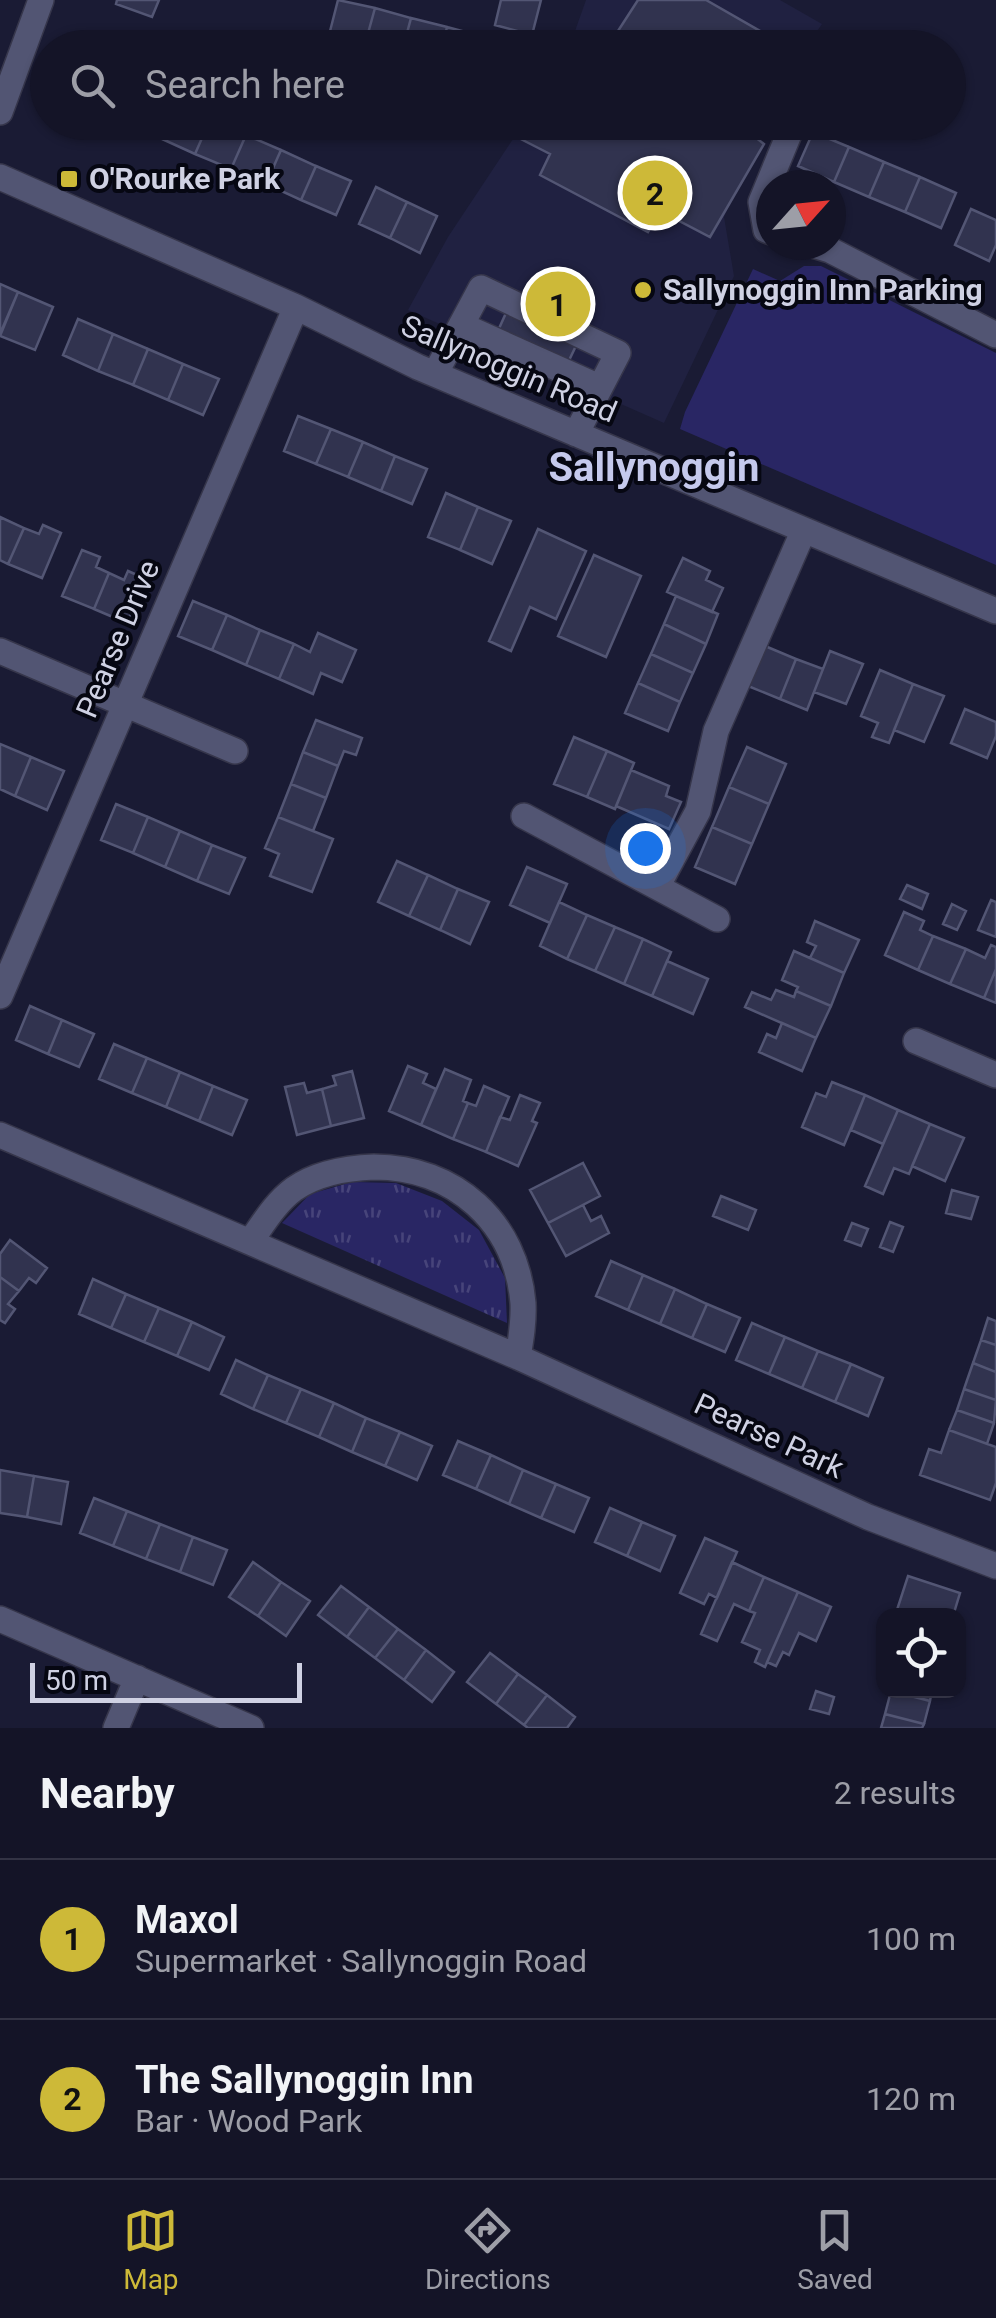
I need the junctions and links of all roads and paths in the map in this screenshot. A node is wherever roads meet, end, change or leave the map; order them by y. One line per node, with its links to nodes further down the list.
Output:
1 (40, 0): 2 (street)
2 (0, 112)
3 (787, 140): 4 (street)
4 (775, 170)
5 (0, 178): 7 (street, Sallynoggin Road)
6 (846, 258): 9 (street)
7 (296, 307): 10 (street, Sallynoggin Road); 16 (street, Pearse Drive)
8 (461, 324): 10 (street); 11 (street); 11 (street)
9 (996, 335)
10 (435, 374): 12 (street, Sallynoggin Road)
11 (599, 387): 12 (street)
12 (576, 434): 13 (street, Sallynoggin Road)
13 (803, 532): 14 (street, Sallynoggin Road); 19 (street)
14 (996, 611)
15 (0, 651): 16 (street)
16 (126, 704): 17 (street); 21 (street, Pearse Drive)
17 (235, 751)
18 (524, 816): 19 (street)
19 (657, 887): 20 (street)
20 (717, 919)
21 (0, 996)
22 (916, 1041): 23 (street)
23 (996, 1075)
24 (0, 1135): 25 (street, Pearse Park)
25 (250, 1242): 26 (street, Pearse Park); 26 (street)
26 (518, 1356): 27 (street, Pearse Park)
27 (996, 1566)
28 (0, 1618): 29 (street)
29 (137, 1678): 30 (street); 31 (street)
30 (116, 1728)
31 (252, 1728)

